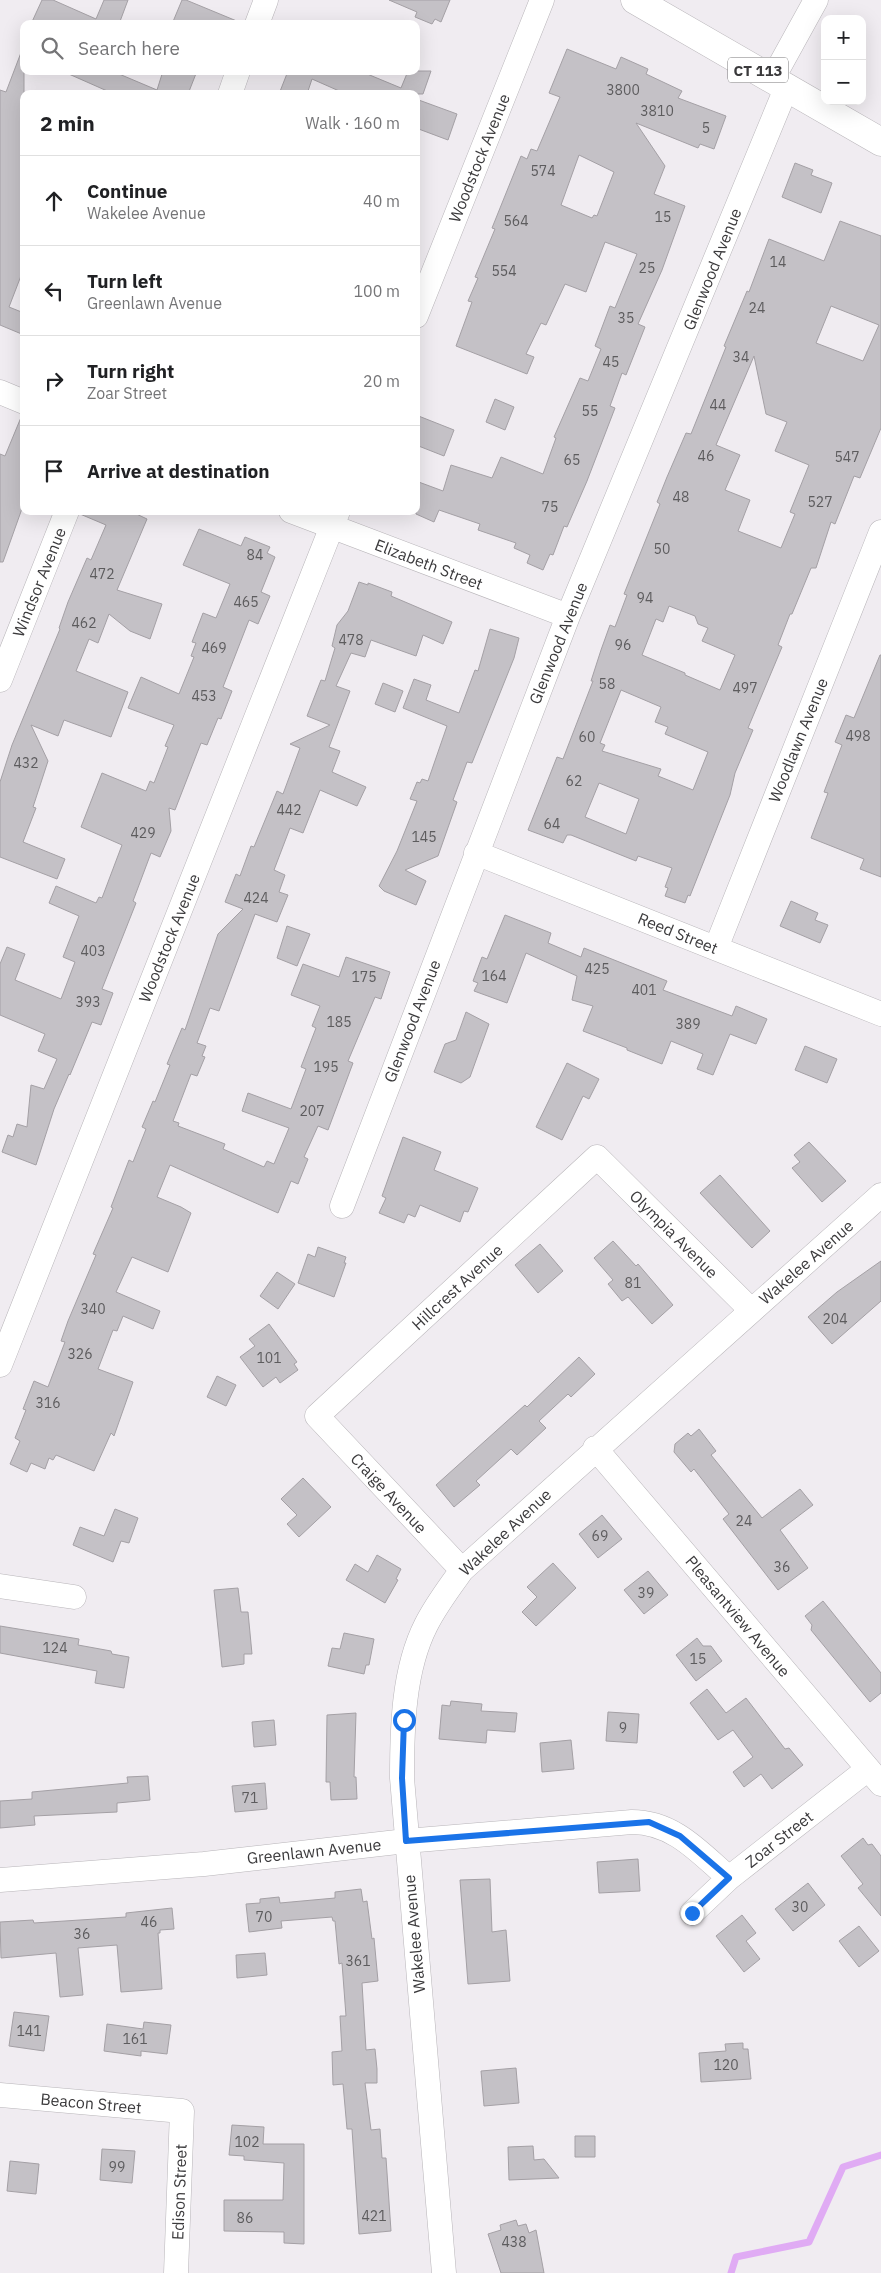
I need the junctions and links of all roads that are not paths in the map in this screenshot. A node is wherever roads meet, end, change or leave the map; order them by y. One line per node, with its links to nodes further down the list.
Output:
1 (266, 0): 5 (street)
2 (542, 0): 10 (street, Woodstock Avenue)
3 (634, 0): 7 (main road, CT 113)
4 (816, 0): 7 (street, Glenwood Avenue)
5 (258, 20)
6 (237, 75): 8 (street)
7 (780, 82): 9 (main road, CT 113); 17 (street, Glenwood Avenue)
8 (231, 90)
9 (881, 142)
10 (420, 306)
11 (0, 392): 12 (street)
12 (20, 400)
13 (65, 515): 18 (street, Windsor Avenue)
14 (313, 515): 15 (street, Elizabeth Street)
15 (335, 519): 17 (street, Elizabeth Street); 26 (street, Woodstock Avenue)
16 (881, 532): 20 (street, Woodlawn Avenue)
17 (568, 616): 19 (street, Glenwood Avenue)
18 (0, 680)
19 (476, 853): 20 (street, Reed Street); 24 (street, Glenwood Avenue)
20 (716, 948): 21 (street, Reed Street)
21 (881, 1014)
22 (597, 1157): 25 (street, Olympia Avenue); 27 (street, Hillcrest Avenue)
23 (881, 1195): 25 (street, Wakelee Avenue)
24 (342, 1206)
25 (751, 1310): 28 (street, Wakelee Avenue)
26 (0, 1365)
27 (317, 1416): 29 (street, Craige Avenue)
28 (595, 1448): 29 (street, Wakelee Avenue); 32 (street, Pleasantview Avenue)
29 (462, 1570): 33 (street, Wakelee Avenue)
30 (0, 1586): 31 (street)
31 (74, 1598)
32 (874, 1776): 34 (street, Zoar Street)
33 (406, 1841): 34 (street, Greenlawn Avenue); 35 (street, Greenlawn Avenue); 40 (street, Wakelee Avenue)
34 (729, 1878): 36 (street, Zoar Street)
35 (0, 1880)
36 (692, 1913)
37 (0, 2095): 38 (street, Beacon Street)
38 (182, 2111): 39 (street, Edison Street)
39 (176, 2273)
40 (444, 2273)

